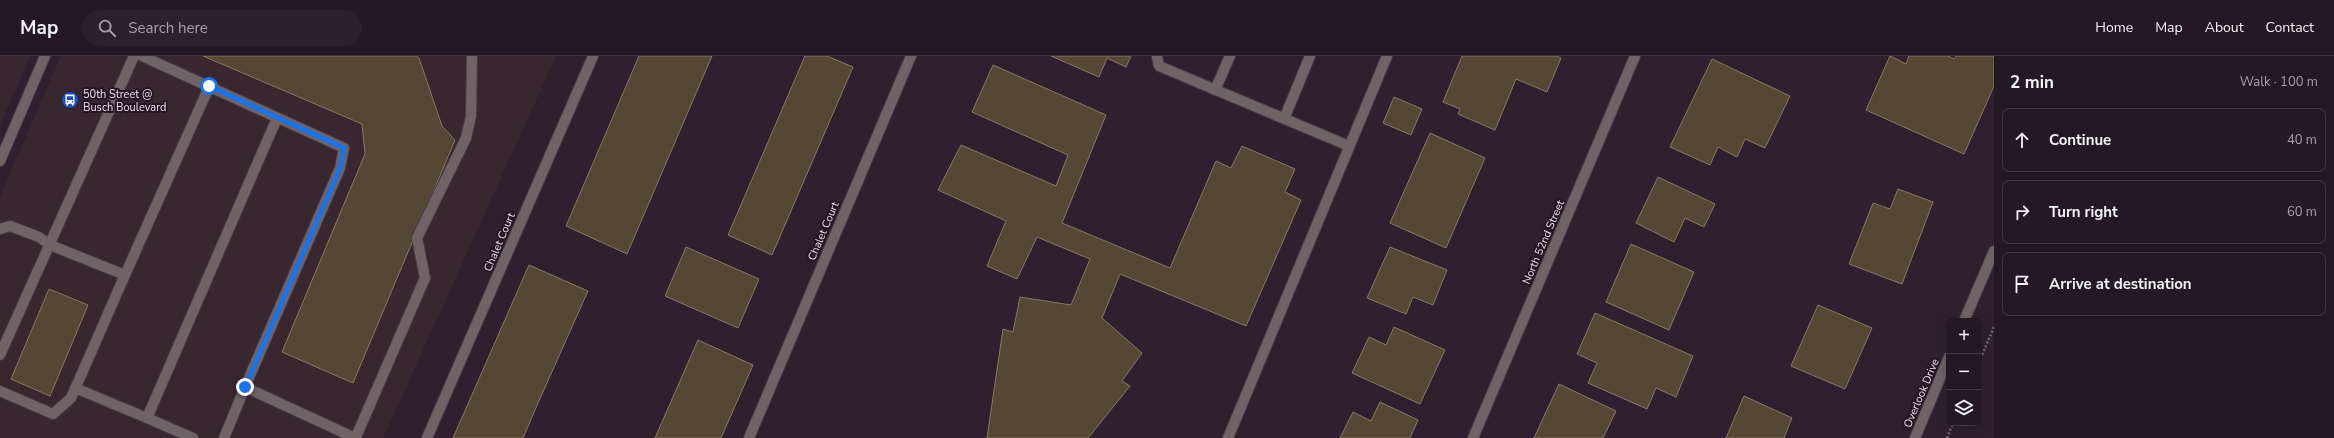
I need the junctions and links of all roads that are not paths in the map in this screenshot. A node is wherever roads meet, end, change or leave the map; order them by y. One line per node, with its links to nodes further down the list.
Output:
1 (45, 56): 17 (street)
2 (134, 56): 19 (street)
3 (142, 56): 12 (street)
4 (472, 56): 31 (street)
5 (593, 56): 32 (street, Chalet Court)
6 (911, 56): 33 (street, Chalet Court)
7 (1157, 56): 13 (street)
8 (1230, 56): 13 (street)
9 (1310, 56): 15 (street)
10 (1387, 56): 16 (street)
11 (1635, 56): 35 (street, North 52nd Street)
12 (209, 86): 14 (street); 21 (street)
13 (1215, 90): 15 (street)
14 (277, 118): 25 (street); 28 (street)
15 (1284, 119): 16 (street)
16 (1349, 146): 34 (street)
17 (0, 162)
18 (0, 229): 19 (street)
19 (50, 245): 21 (street); 23 (street)
20 (1994, 251): 22 (street)
21 (125, 275): 26 (street)
22 (1965, 318)
23 (0, 355)
24 (1946, 364): 36 (street, Overlook Drive)
25 (245, 387): 30 (street); 31 (street)
26 (75, 388): 27 (street); 28 (street)
27 (0, 392)
28 (147, 418): 29 (street)
29 (193, 438)
30 (224, 438)
31 (356, 438)
32 (427, 438)
33 (749, 438)
34 (1228, 438)
35 (1473, 438)
36 (1915, 438)

